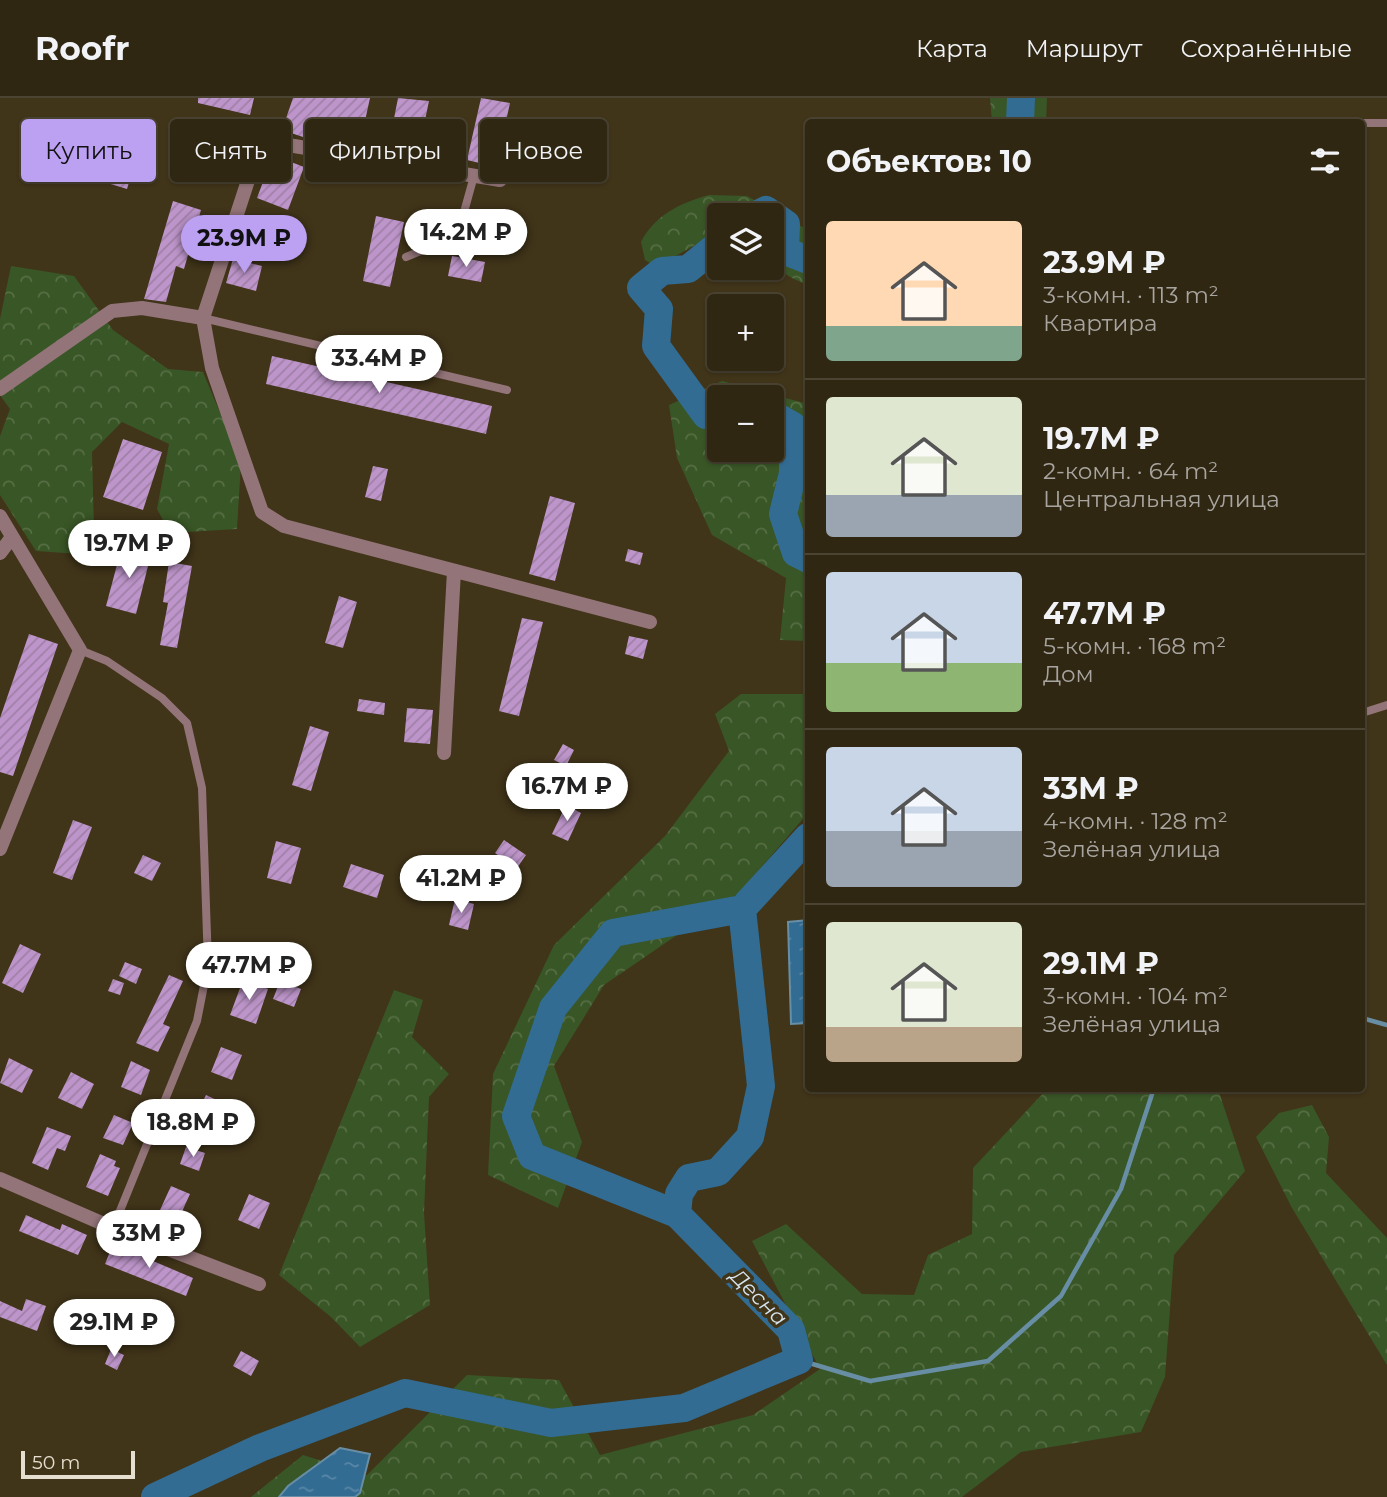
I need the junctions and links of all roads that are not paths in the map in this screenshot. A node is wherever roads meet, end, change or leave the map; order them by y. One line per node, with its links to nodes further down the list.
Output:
1 (1365, 123): 2 (lane)
2 (1387, 123)
3 (474, 176): 4 (street); 5 (lane); 6 (street)
4 (480, 177)
5 (406, 257)
6 (203, 318): 7 (street); 8 (lane); 12 (street)
7 (0, 389)
8 (507, 390)
9 (0, 516): 10 (street)
10 (12, 537): 11 (street); 14 (street)
11 (0, 553)
12 (454, 571): 13 (street); 17 (street)
13 (650, 622)
14 (80, 650): 18 (street); 20 (lane)
15 (1387, 705): 16 (lane)
16 (1365, 712)
17 (444, 753)
18 (0, 849)
19 (0, 1179): 20 (street)
20 (113, 1228): 21 (street)
21 (259, 1284)

